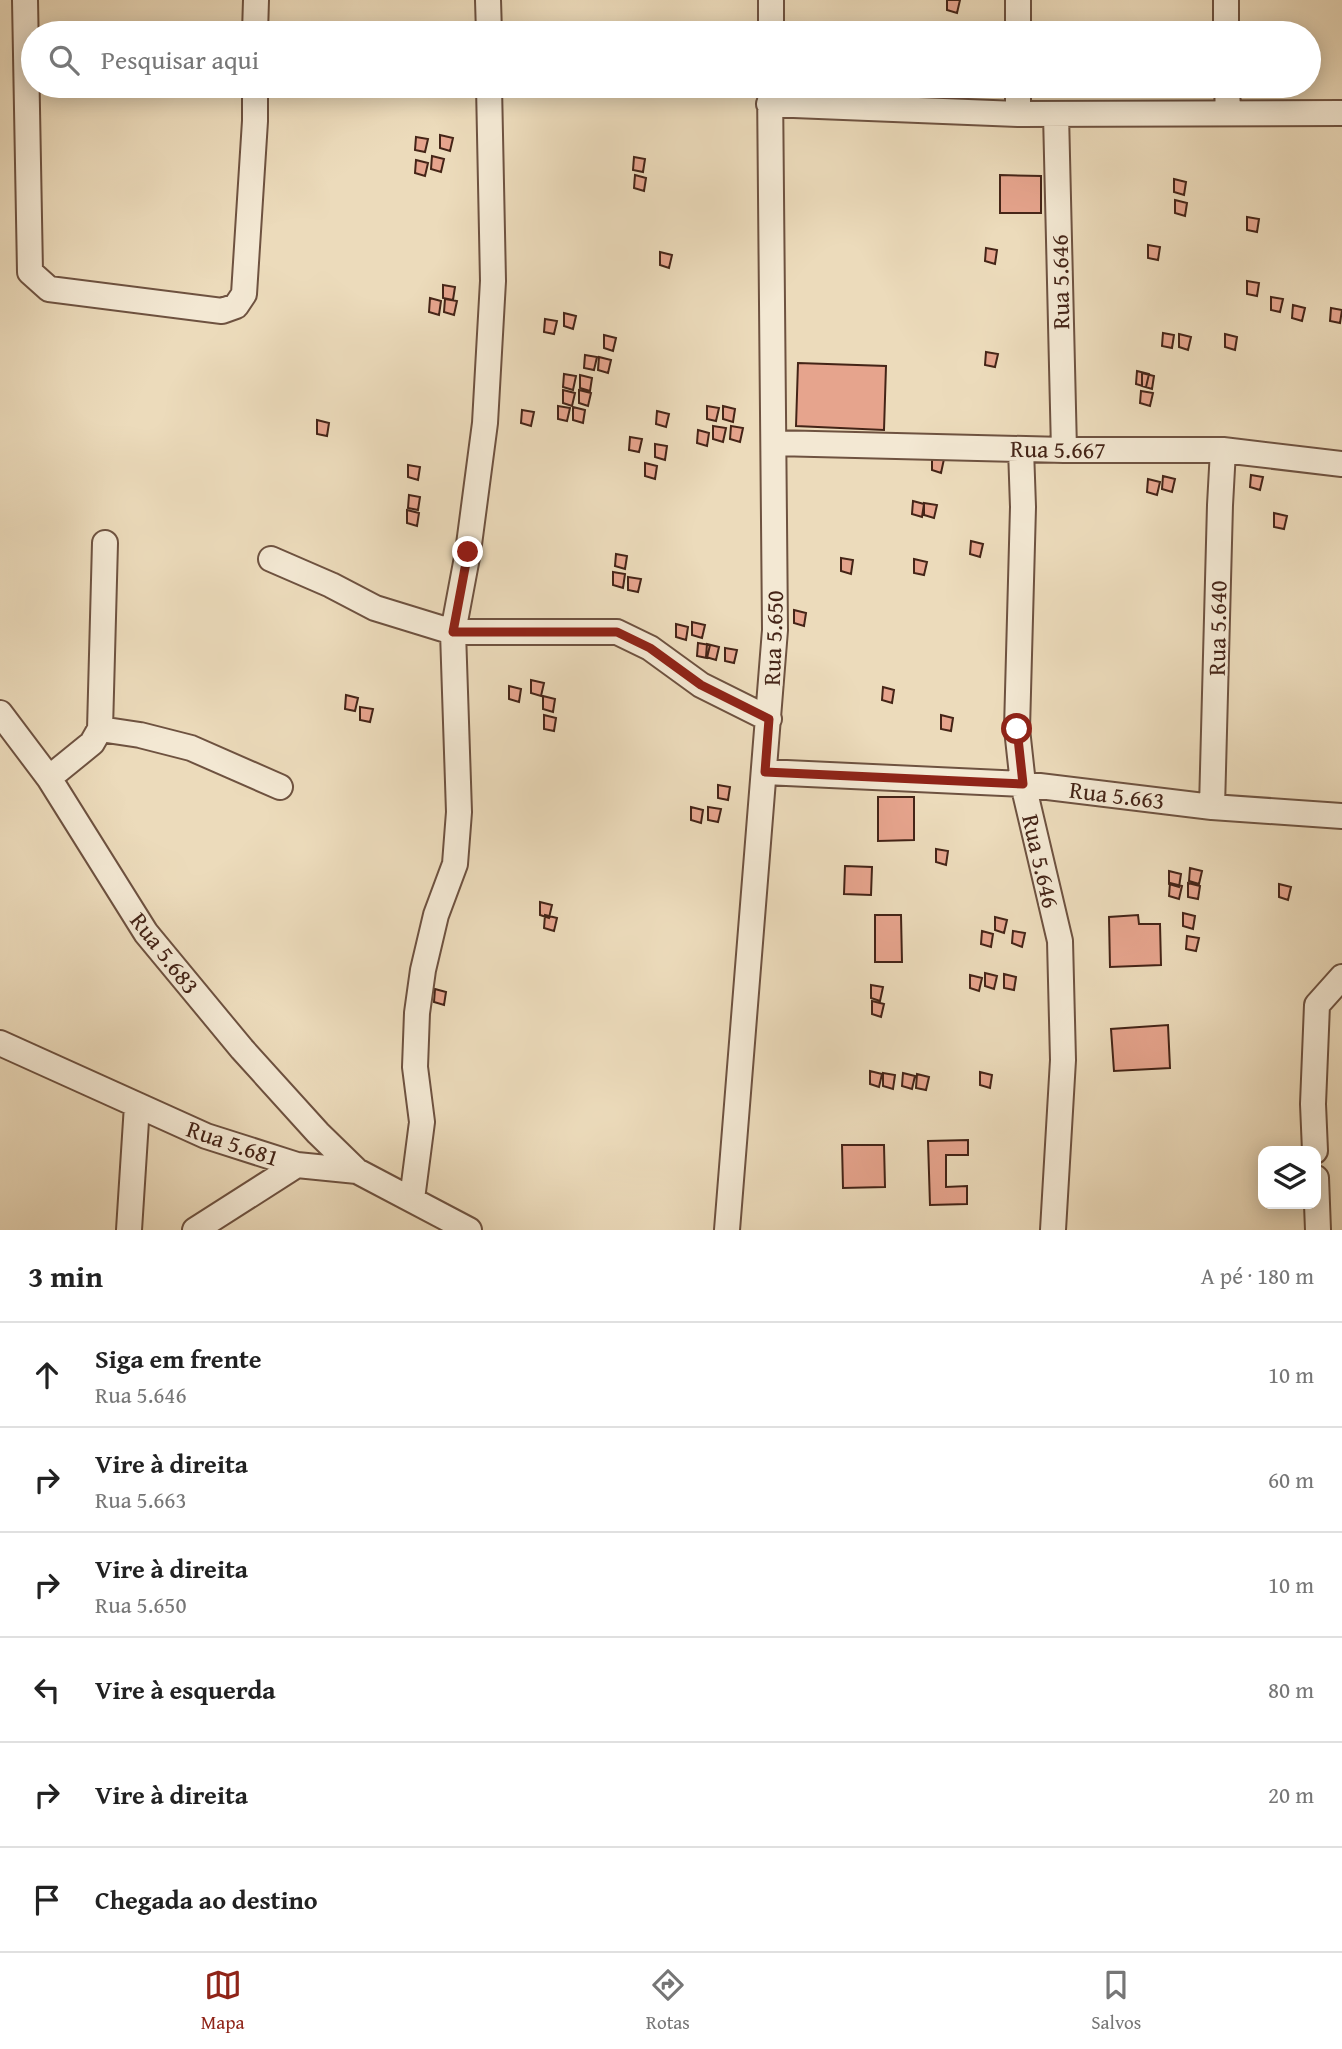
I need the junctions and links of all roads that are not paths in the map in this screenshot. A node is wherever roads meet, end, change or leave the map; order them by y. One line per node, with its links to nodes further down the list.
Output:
1 (25, 0): 7 (street)
2 (256, 0): 8 (street)
3 (488, 0): 9 (street)
4 (771, 0): 10 (street)
5 (1018, 0): 11 (street)
6 (1226, 0): 12 (street)
7 (25, 21)
8 (256, 21)
9 (489, 21)
10 (771, 21)
11 (1018, 21)
12 (1226, 21)
13 (27, 98): 14 (street)
14 (256, 98)
15 (489, 98): 31 (street)
16 (770, 98): 24 (street, Rua 5.650)
17 (809, 98): 22 (street)
18 (1018, 98): 22 (street)
19 (1227, 98): 20 (street)
20 (1228, 113): 21 (street); 23 (street)
21 (1342, 113)
22 (1018, 114): 23 (street)
23 (1056, 114): 26 (street, Rua 5.646)
24 (774, 443): 25 (street, Rua 5.667); 33 (street, Rua 5.650)
25 (1021, 449): 26 (street, Rua 5.667); 37 (street, Rua 5.646)
26 (1064, 450): 27 (street, Rua 5.667)
27 (1223, 450): 28 (street, Rua 5.667); 39 (street, Rua 5.640)
28 (1342, 464)
29 (105, 543): 34 (street)
30 (271, 559): 31 (street)
31 (453, 632): 33 (street); 49 (street)
32 (0, 713): 36 (street, Rua 5.683)
33 (769, 719): 35 (street, Rua 5.650)
34 (100, 729): 36 (street); 38 (street)
35 (765, 772): 37 (street, Rua 5.663); 54 (street, Rua 5.650)
36 (49, 778): 48 (street, Rua 5.683)
37 (1023, 784): 39 (street, Rua 5.663); 55 (street, Rua 5.646)
38 (280, 787)
39 (1212, 807): 40 (street, Rua 5.663)
40 (1342, 816)
41 (1342, 977): 42 (street)
42 (1317, 1005): 43 (street); 46 (street)
43 (1342, 1006)
44 (0, 1043): 45 (street, Rua 5.681)
45 (137, 1105): 47 (street, Rua 5.681); 51 (street)
46 (1315, 1146)
47 (297, 1165): 48 (street, Rua 5.681); 52 (street)
48 (357, 1171): 49 (street, Rua 5.681)
49 (412, 1199): 53 (street, Rua 5.681)
50 (1317, 1209): 56 (street)
51 (129, 1230)
52 (195, 1230)
53 (469, 1230)
54 (727, 1230)
55 (1053, 1230)
56 (1318, 1230)

